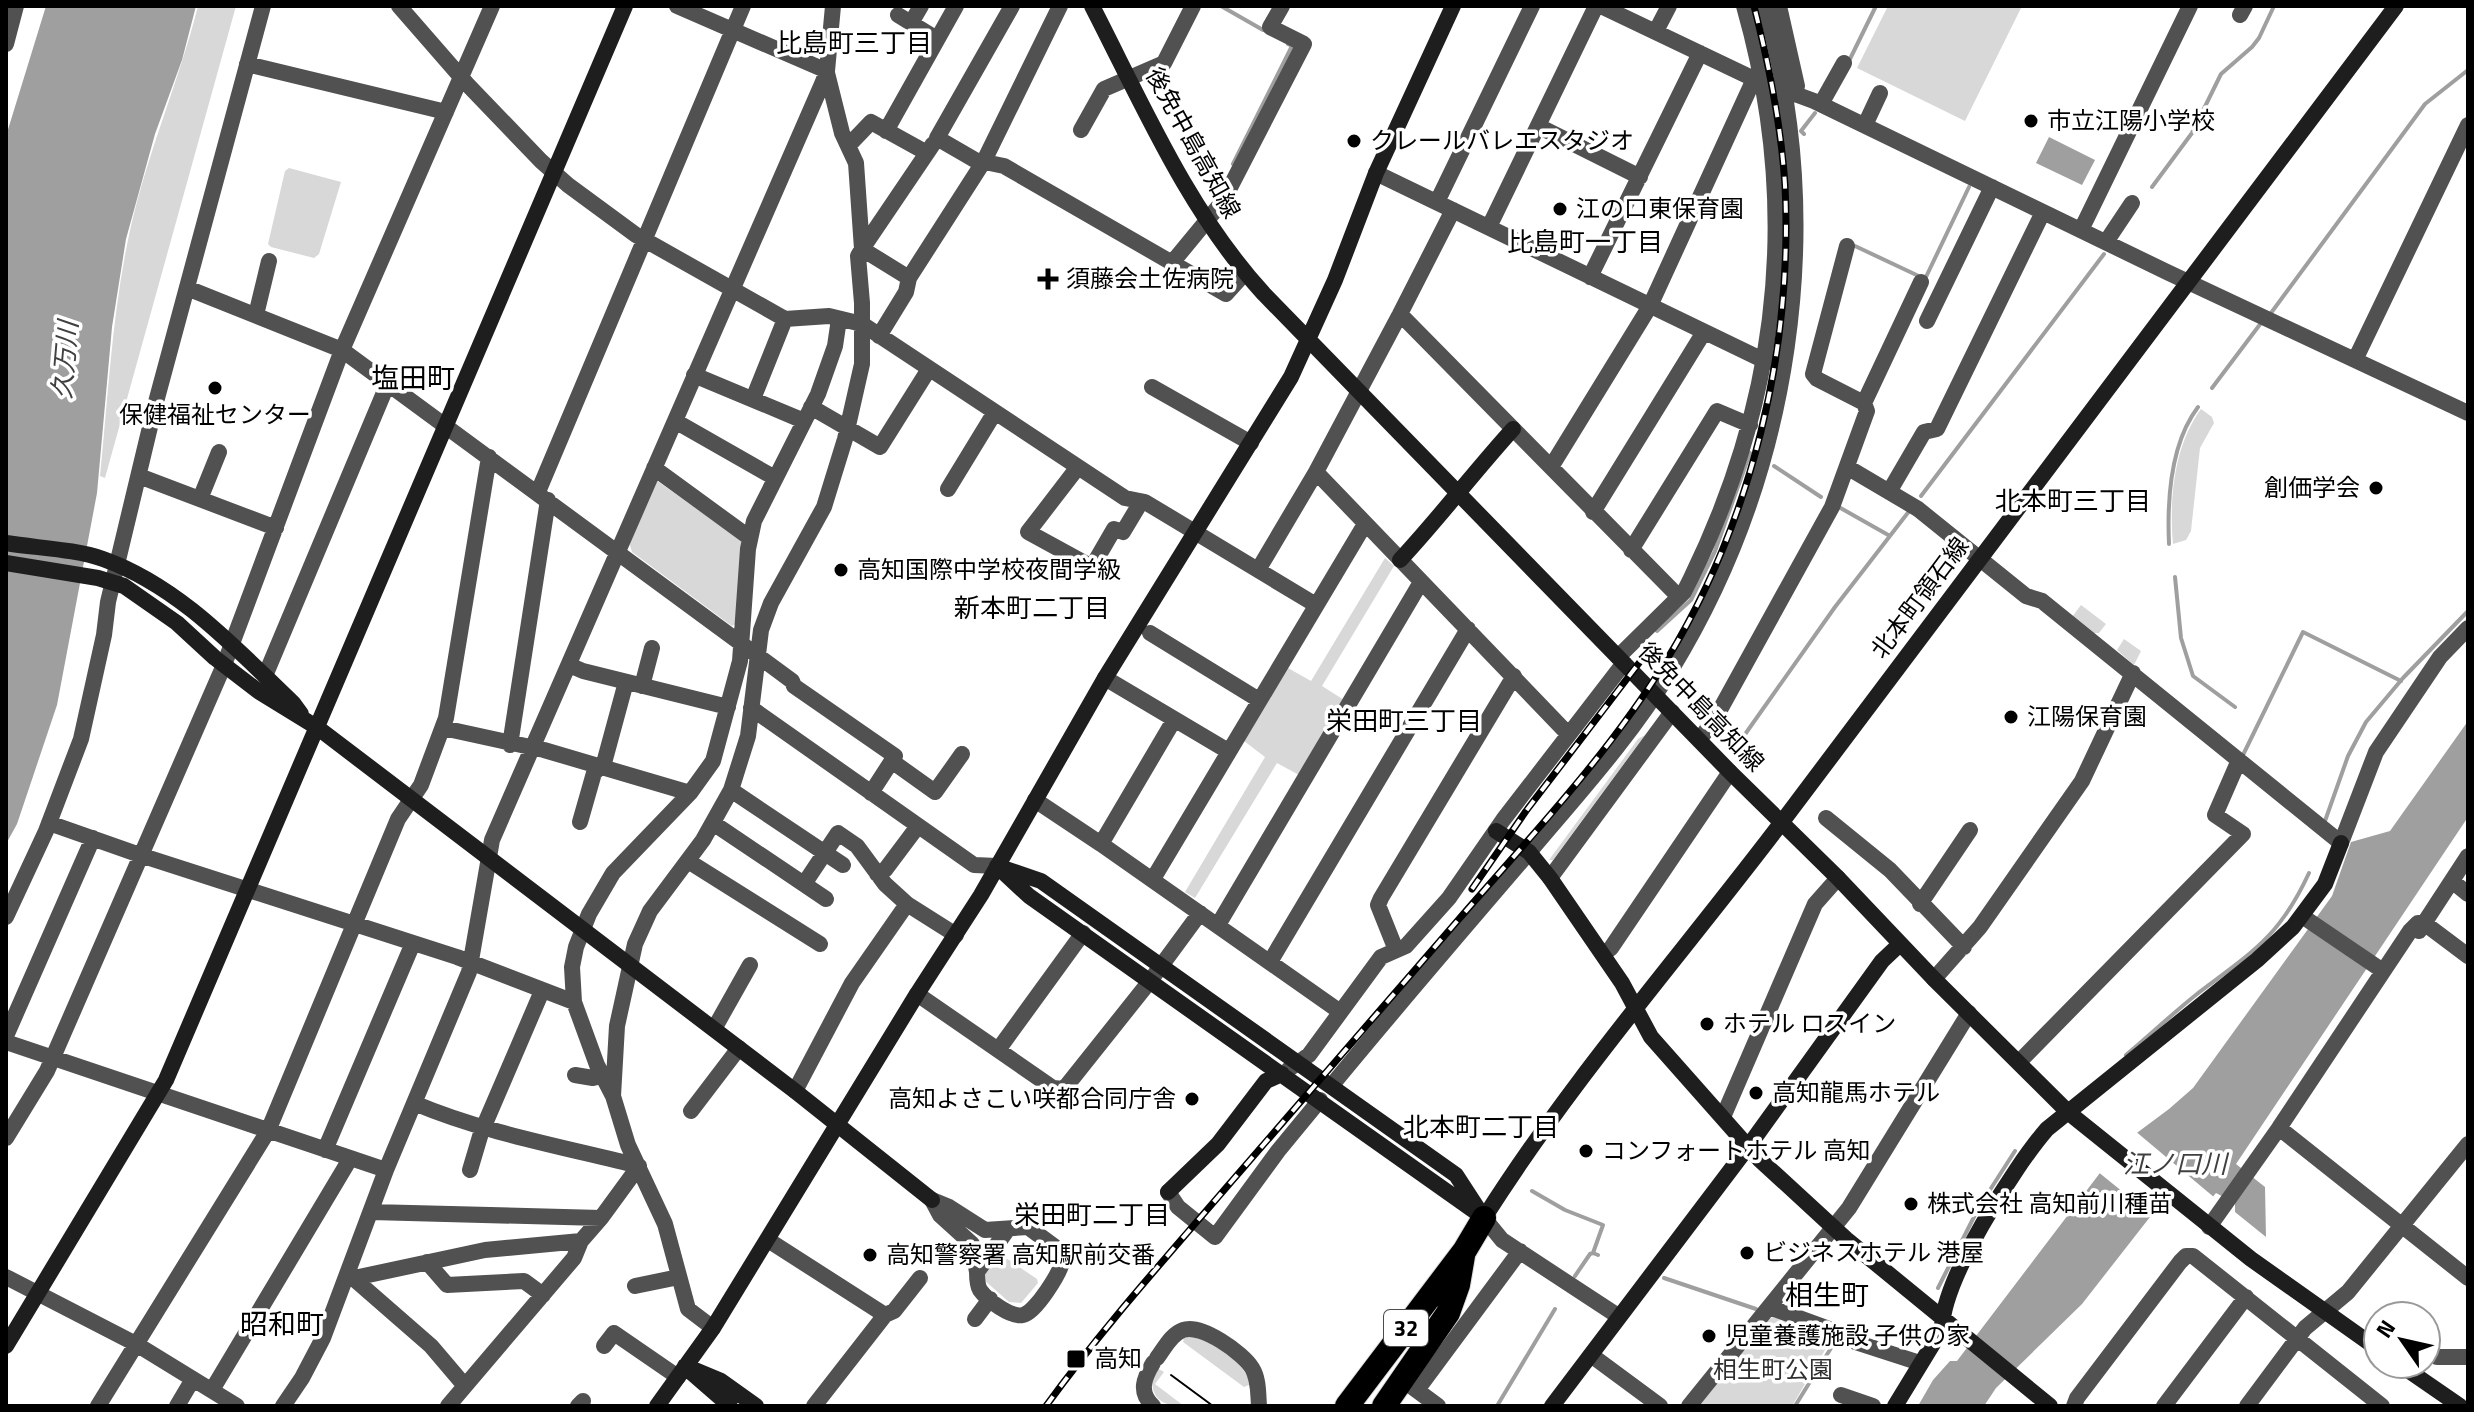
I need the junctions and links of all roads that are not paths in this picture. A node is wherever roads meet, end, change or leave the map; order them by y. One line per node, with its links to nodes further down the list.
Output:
1 (16, 6): 28 (street)
2 (263, 6): 31 (street)
3 (492, 6): 33 (street)
4 (625, 6): 49 (street)
5 (677, 6): 25 (street)
6 (743, 6): 25 (street)
7 (833, 6): 32 (street)
8 (921, 6): 27 (street)
9 (956, 6): 27 (street)
10 (1012, 6): 45 (street)
11 (1060, 6): 48 (street)
12 (1092, 6): 34 (street, 後免中島高知線)
13 (1193, 6): 34 (street)
14 (1282, 6): 57 (street)
15 (1453, 6): 50 (street)
16 (1532, 6): 53 (street)
17 (1598, 6): 26 (street); 42 (street)
18 (1669, 6): 26 (street)
19 (1744, 6): 35 (street)
20 (1765, 6): 36 (street)
21 (1778, 6): 36 (street)
22 (2190, 6): 59 (street)
23 (2396, 6): 70 (street, 北本町領石線)
24 (407, 10): 33 (street)
25 (733, 31): 32 (street); 60 (street)
26 (1656, 31): 29 (street)
27 (937, 39): 44 (street)
28 (6, 44)
29 (1700, 53): 35 (street); 51 (street)
30 (1844, 63): 38 (street)
31 (247, 64): 39 (street); 71 (street)
32 (827, 71): 46 (street); 72 (street)
33 (461, 76): 39 (street); 49 (street)
34 (1129, 78): 43 (street); 57 (street, 後免中島高知線)
35 (1758, 81): 36 (street); 73 (street); 85 (street)
36 (1788, 91): 38 (street); 86 (street)
37 (1880, 93): 40 (street)
38 (1821, 104): 40 (street)
39 (446, 112): 83 (street)
40 (1865, 125): 52 (street)
41 (2468, 125): 84 (street)
42 (1538, 126): 51 (street); 58 (street)
43 (1081, 130)
44 (886, 131): 46 (street); 47 (street)
45 (937, 138): 47 (street); 48 (street)
46 (849, 145): 63 (street)
47 (927, 153): 63 (street)
48 (984, 161): 65 (street); 68 (street)
49 (553, 172): 60 (street); 98 (street)
50 (1376, 173): 53 (street); 82 (street)
51 (1640, 177): 67 (street)
52 (1992, 187): 56 (street); 78 (street)
53 (1437, 202): 55 (street)
54 (2132, 203): 61 (street)
55 (1453, 210): 58 (street); 74 (street)
56 (2043, 212): 59 (street); 113 (street)
57 (1206, 221): 65 (street); 66 (street, 後免中島高知線)
58 (1489, 227): 67 (street)
59 (2081, 230): 61 (street)
60 (645, 240): 72 (street); 115 (street)
61 (2106, 242): 70 (street)
62 (1847, 246): 93 (street)
63 (862, 249): 68 (street); 79 (street)
64 (269, 261): 75 (street)
65 (1171, 264): 66 (street)
66 (1245, 273): 82 (street, 後免中島高知線)
67 (1590, 277): 73 (street)
68 (909, 278): 81 (street)
69 (1921, 282): 93 (street)
70 (2189, 282): 84 (street); 126 (street, 北本町領石線)
71 (187, 288): 75 (street); 110 (street)
72 (731, 290): 76 (street); 88 (street)
73 (1650, 306): 80 (street); 106 (street)
74 (1400, 314): 91 (street); 101 (street)
75 (256, 315): 83 (street)
76 (785, 319): 77 (street); 92 (street)
77 (839, 319): 79 (street); 96 (street)
78 (1927, 321)
79 (862, 324): 81 (street); 100 (street)
80 (1704, 332): 85 (street); 118 (street)
81 (879, 336): 87 (street)
82 (1308, 340): 91 (street, 後免中島高知線); 102 (street)
83 (342, 350): 89 (street); 120 (street)
84 (2355, 360): 95 (street)
85 (1765, 361): 86 (street); 99 (street)
86 (1785, 362): 150 (street)
87 (929, 369): 94 (street); 100 (street)
88 (694, 375): 92 (street); 97 (street)
89 (388, 383): 98 (street); 146 (street)
90 (1152, 387): 102 (street)
91 (1360, 393): 109 (street); 114 (street, 後免中島高知線)
92 (753, 399): 96 (street)
93 (1864, 403): 107 (street)
94 (995, 412): 105 (street); 112 (street)
95 (2468, 413)
96 (808, 414): 100 (street); 111 (street)
97 (675, 421): 108 (street); 111 (street)
98 (445, 425): 104 (street); 156 (street)
99 (1750, 425): 124 (street); 133 (street)
100 (847, 429): 141 (street)
101 (1513, 429): 106 (street); 114 (street)
102 (1251, 443): 121 (street)
103 (219, 452): 116 (street)
104 (489, 457): 115 (street); 157 (street)
105 (1078, 467): 117 (street); 117 (street)
106 (1551, 467): 118 (street)
107 (1847, 467): 113 (street); 159 (street)
108 (654, 468): 122 (street); 125 (street)
109 (1316, 472): 119 (street); 130 (street)
110 (139, 476): 116 (street); 129 (street)
111 (775, 478): 122 (street)
112 (948, 489)
113 (1889, 492): 126 (street)
114 (1458, 494): 127 (street); 142 (street, 後免中島高知線)
115 (543, 496): 125 (street); 160 (street)
116 (200, 499): 120 (street)
117 (1135, 500): 121 (street)
118 (1593, 512): 124 (street)
119 (1365, 524): 127 (street); 134 (street)
120 (276, 528): 138 (street)
121 (1195, 534): 130 (street); 148 (street)
122 (750, 538): 139 (street)
123 (6, 543): 129 (street)
124 (1631, 550): 133 (street)
125 (617, 553): 139 (street); 144 (street)
126 (1980, 558): 145 (street); 175 (street, 北本町領石線)
127 (1400, 560): 132 (street)
128 (6, 563): 131 (street)
129 (117, 565): 131 (street); 138 (street)
130 (1258, 570): 134 (street)
131 (105, 580): 143 (street); 176 (street)
132 (1421, 582): 136 (street); 208 (street)
133 (1679, 597): 142 (street)
134 (1316, 605): 151 (street)
135 (2468, 628): 182 (street)
136 (1468, 629): 147 (street); 220 (street)
137 (1150, 633): 151 (street)
138 (232, 645): 143 (street); 146 (street)
139 (742, 646): 141 (street); 152 (street)
140 (652, 648): 149 (street)
141 (758, 656): 153 (street); 165 (street)
142 (1621, 660): 150 (street, 後免中島高知線); 158 (street)
143 (224, 665): 156 (street); 186 (street)
144 (569, 665): 149 (street); 161 (street)
145 (2133, 673): 164 (street); 215 (street)
146 (265, 676): 156 (street)
147 (1514, 676): 158 (street); 216 (street)
148 (1105, 678): 155 (street); 172 (street)
149 (634, 684): 152 (street); 166 (street)
150 (1655, 694): 154 (street, 後免中島高知線); 184 (street)
151 (1259, 700): 162 (street)
152 (728, 707): 169 (street)
153 (751, 708): 168 (street); 170 (street)
154 (1672, 712): 159 (street, 後免中島高知線); 193 (street)
155 (1174, 720): 162 (street); 183 (street)
156 (311, 723): 171 (street); 198 (street)
157 (443, 728): 160 (street); 171 (street)
158 (1568, 734): 180 (street)
159 (1700, 739): 167 (street, 後免中島高知線)
160 (510, 745): 161 (street)
161 (532, 749): 166 (street); 188 (street)
162 (1228, 751): 195 (street)
163 (962, 754): 165 (street)
164 (2239, 760): 182 (street); 240 (street)
165 (893, 762): 170 (street)
166 (600, 766): 169 (street); 174 (street)
167 (1730, 772): 175 (street, 後免中島高知線); 217 (street)
168 (731, 790): 177 (street); 185 (street)
169 (690, 793): 209 (street)
170 (871, 793): 178 (street)
171 (411, 799): 188 (street); 207 (street)
172 (1035, 800): 183 (street); 191 (street)
173 (1826, 818): 202 (street)
174 (580, 822)
175 (1782, 822): 194 (street, 後免中島高知線); 230 (street, 北本町領石線)
176 (49, 823): 181 (street); 204 (street)
177 (713, 823): 189 (street); 197 (street)
178 (918, 826): 191 (street); 192 (street)
179 (1970, 830): 202 (street)
180 (1496, 831): 184 (street); 216 (street)
181 (93, 838): 186 (street); 234 (street)
182 (2341, 843): 205 (street)
183 (1101, 844): 195 (street)
184 (1529, 852): 193 (street); 244 (street)
185 (825, 853): 190 (street); 192 (street); 197 (street)
186 (140, 855): 198 (street); 238 (street)
187 (2468, 856): 196 (street)
188 (488, 858): 209 (street); 219 (street)
189 (688, 861): 213 (street); 221 (street)
190 (843, 865)
191 (997, 866): 210 (street); 211 (street); 223 (street)
192 (877, 874): 201 (street)
193 (1550, 878): 217 (street)
194 (1838, 878): 214 (street, 後免中島高知線); 252 (street)
195 (1153, 879): 203 (street)
196 (2452, 881): 199 (street); 206 (street)
197 (804, 884): 200 (street)
198 (248, 888): 207 (street); 246 (street)
199 (2468, 894)
200 (826, 899)
201 (907, 904): 211 (street); 245 (street)
202 (1920, 904): 215 (street)
203 (1200, 913): 208 (street); 223 (street)
204 (6, 917)
205 (2306, 919): 224 (street); 251 (street)
206 (2424, 923): 218 (street); 224 (street); 255 (street)
207 (354, 924): 212 (street); 256 (street)
208 (1218, 925): 220 (street)
209 (583, 930): 221 (street); 229 (street)
210 (1083, 933): 226 (street); 237 (street)
211 (956, 935): 228 (street)
212 (413, 943): 219 (street); 260 (street)
213 (820, 944)
214 (1900, 944): 225 (street, 後免中島高知線); 259 (street)
215 (1964, 947): 225 (street)
216 (1396, 950): 231 (street)
217 (1603, 954): 230 (street)
218 (2468, 956)
219 (471, 962): 227 (street); 249 (street)
220 (1270, 962): 231 (street)
221 (630, 964): 233 (street); 247 (street)
222 (750, 965): 233 (street)
223 (1161, 967): 226 (street); 239 (street)
224 (2379, 969): 255 (street)
225 (1934, 979): 232 (street, 後免中島高知線)
226 (1150, 981): 237 (street); 241 (street)
227 (542, 991): 229 (street); 254 (street)
228 (917, 994): 237 (street); 253 (street)
229 (574, 1002): 243 (street)
230 (1636, 1006): 252 (street); 268 (street, 北本町領石線)
231 (1339, 1011): 239 (street)
232 (1969, 1013): 240 (street, 後免中島高知線); 271 (street)
233 (714, 1029): 236 (street)
234 (6, 1036)
235 (6, 1042): 238 (street)
236 (739, 1048): 245 (street); 250 (street)
237 (998, 1050)
238 (52, 1059): 246 (street); 257 (street)
239 (1299, 1062): 241 (street); 244 (street)
240 (2019, 1062): 251 (street, 後免中島高知線)
241 (1282, 1074): 248 (street); 248 (street)
242 (575, 1075): 243 (street)
243 (602, 1076): 247 (street)
244 (1332, 1085): 268 (street)
245 (795, 1091): 253 (street)
246 (159, 1094): 256 (street); 285 (street)
247 (613, 1096): 262 (street)
248 (1320, 1100): 268 (street)
249 (414, 1103): 254 (street); 263 (street)
250 (691, 1111)
251 (2069, 1113): 269 (street, 後免中島高知線); 293 (street)
252 (1723, 1117): 259 (street)
253 (839, 1124): 265 (street); 273 (street)
254 (484, 1127): 262 (street); 264 (street)
255 (2281, 1129): 269 (street); 270 (street)
256 (268, 1131): 260 (street); 298 (street)
257 (6, 1138)
258 (2468, 1144): 270 (street)
259 (1748, 1147): 271 (street); 292 (street)
260 (325, 1150): 261 (street)
261 (350, 1159): 263 (street); 310 (street)
262 (639, 1166): 267 (street); 280 (street)
263 (386, 1170): 266 (street)
264 (470, 1170)
265 (932, 1200): 272 (street); 278 (street)
266 (371, 1212): 267 (street); 283 (street)
267 (601, 1218): 274 (street)
268 (1484, 1218): 275 (highway, 32); 276 (street)
269 (2204, 1223): 290 (street, 後免中島高知線)
270 (2402, 1225): 282 (street); 290 (street)
271 (1833, 1228): 289 (street); 293 (street)
272 (1008, 1229): 278 (street); 288 (street)
273 (768, 1240): 291 (street); 295 (street)
274 (581, 1241): 277 (street); 286 (street)
275 (1465, 1250): 308 (highway, 32); 324 (highway, 32)
276 (1520, 1251): 292 (street); 308 (street)
277 (427, 1262): 283 (street); 286 (street)
278 (977, 1272): 288 (street)
279 (6, 1277): 285 (street)
280 (679, 1277): 284 (street); 295 (street)
281 (920, 1278): 291 (street)
282 (2468, 1278)
283 (349, 1279): 309 (street); 316 (street)
284 (635, 1286)
285 (38, 1293): 298 (street); 299 (street)
286 (543, 1295): 309 (street)
287 (2246, 1297): 296 (street); 333 (street); 334 (street)
288 (990, 1299): 294 (street)
289 (1769, 1307): 304 (street); 329 (street)
290 (2324, 1312): 296 (street); 297 (street, 後免中島高知線)
291 (885, 1315): 321 (street)
292 (1618, 1316): 301 (street)
293 (1942, 1318): 304 (street); 332 (street)
294 (975, 1319)
295 (713, 1328): 305 (street)
296 (2297, 1338): 312 (street); 335 (street)
297 (2362, 1338)
298 (136, 1344): 306 (street); 313 (street)
299 (6, 1346)
300 (604, 1346): 305 (street)
301 (1591, 1355): 327 (street); 328 (street)
302 (2442, 1357): 303 (street)
303 (2468, 1357)
304 (1920, 1363): 331 (street)
305 (681, 1371): 318 (street); 319 (street); 320 (street)
306 (193, 1379): 310 (street); 314 (street)
307 (2422, 1380): 336 (street)
308 (1410, 1385): 325 (highway, 32); 326 (street)
309 (465, 1386): 317 (street)
310 (212, 1390): 315 (street)
311 (1841, 1395): 330 (street)
312 (2371, 1403)
313 (98, 1406)
314 (177, 1406)
315 (237, 1406)
316 (283, 1406)
317 (448, 1406)
318 (657, 1406)
319 (730, 1406)
320 (756, 1406)
321 (814, 1406)
322 (1153, 1406): 323 (street)
323 (1259, 1406)
324 (1347, 1406)
325 (1384, 1406)
326 (1438, 1406)
327 (1552, 1406)
328 (1660, 1406)
329 (1689, 1406)
330 (1873, 1406)
331 (1895, 1406)
332 (2050, 1406)
333 (2074, 1406)
334 (2164, 1406)
335 (2247, 1406)
336 (2460, 1406)

